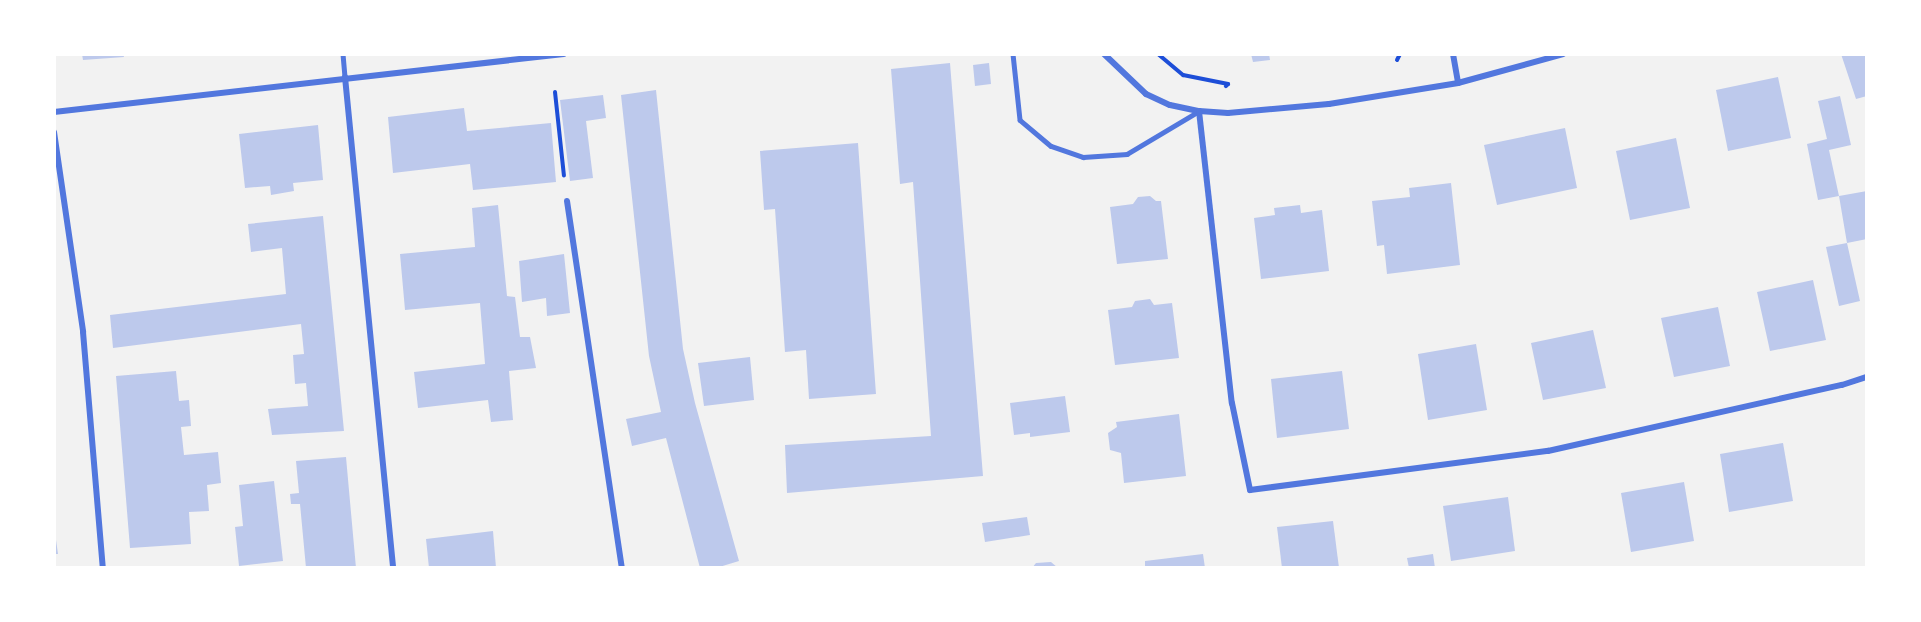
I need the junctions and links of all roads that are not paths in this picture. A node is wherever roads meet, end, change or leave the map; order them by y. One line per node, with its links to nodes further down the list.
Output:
1 (343, 54): 7 (lane)
2 (564, 54): 7 (street)
3 (1013, 54): 9 (lane)
4 (1104, 54): 9 (street)
5 (1453, 54): 8 (street)
6 (1563, 54): 8 (street)
7 (345, 77): 10 (street); 15 (street)
8 (1458, 83): 9 (street)
9 (1199, 111): 13 (street)
10 (54, 112)
11 (54, 132): 14 (street)
12 (567, 201): 16 (street)
13 (1867, 377)
14 (103, 568)
15 (393, 568)
16 (622, 568)

